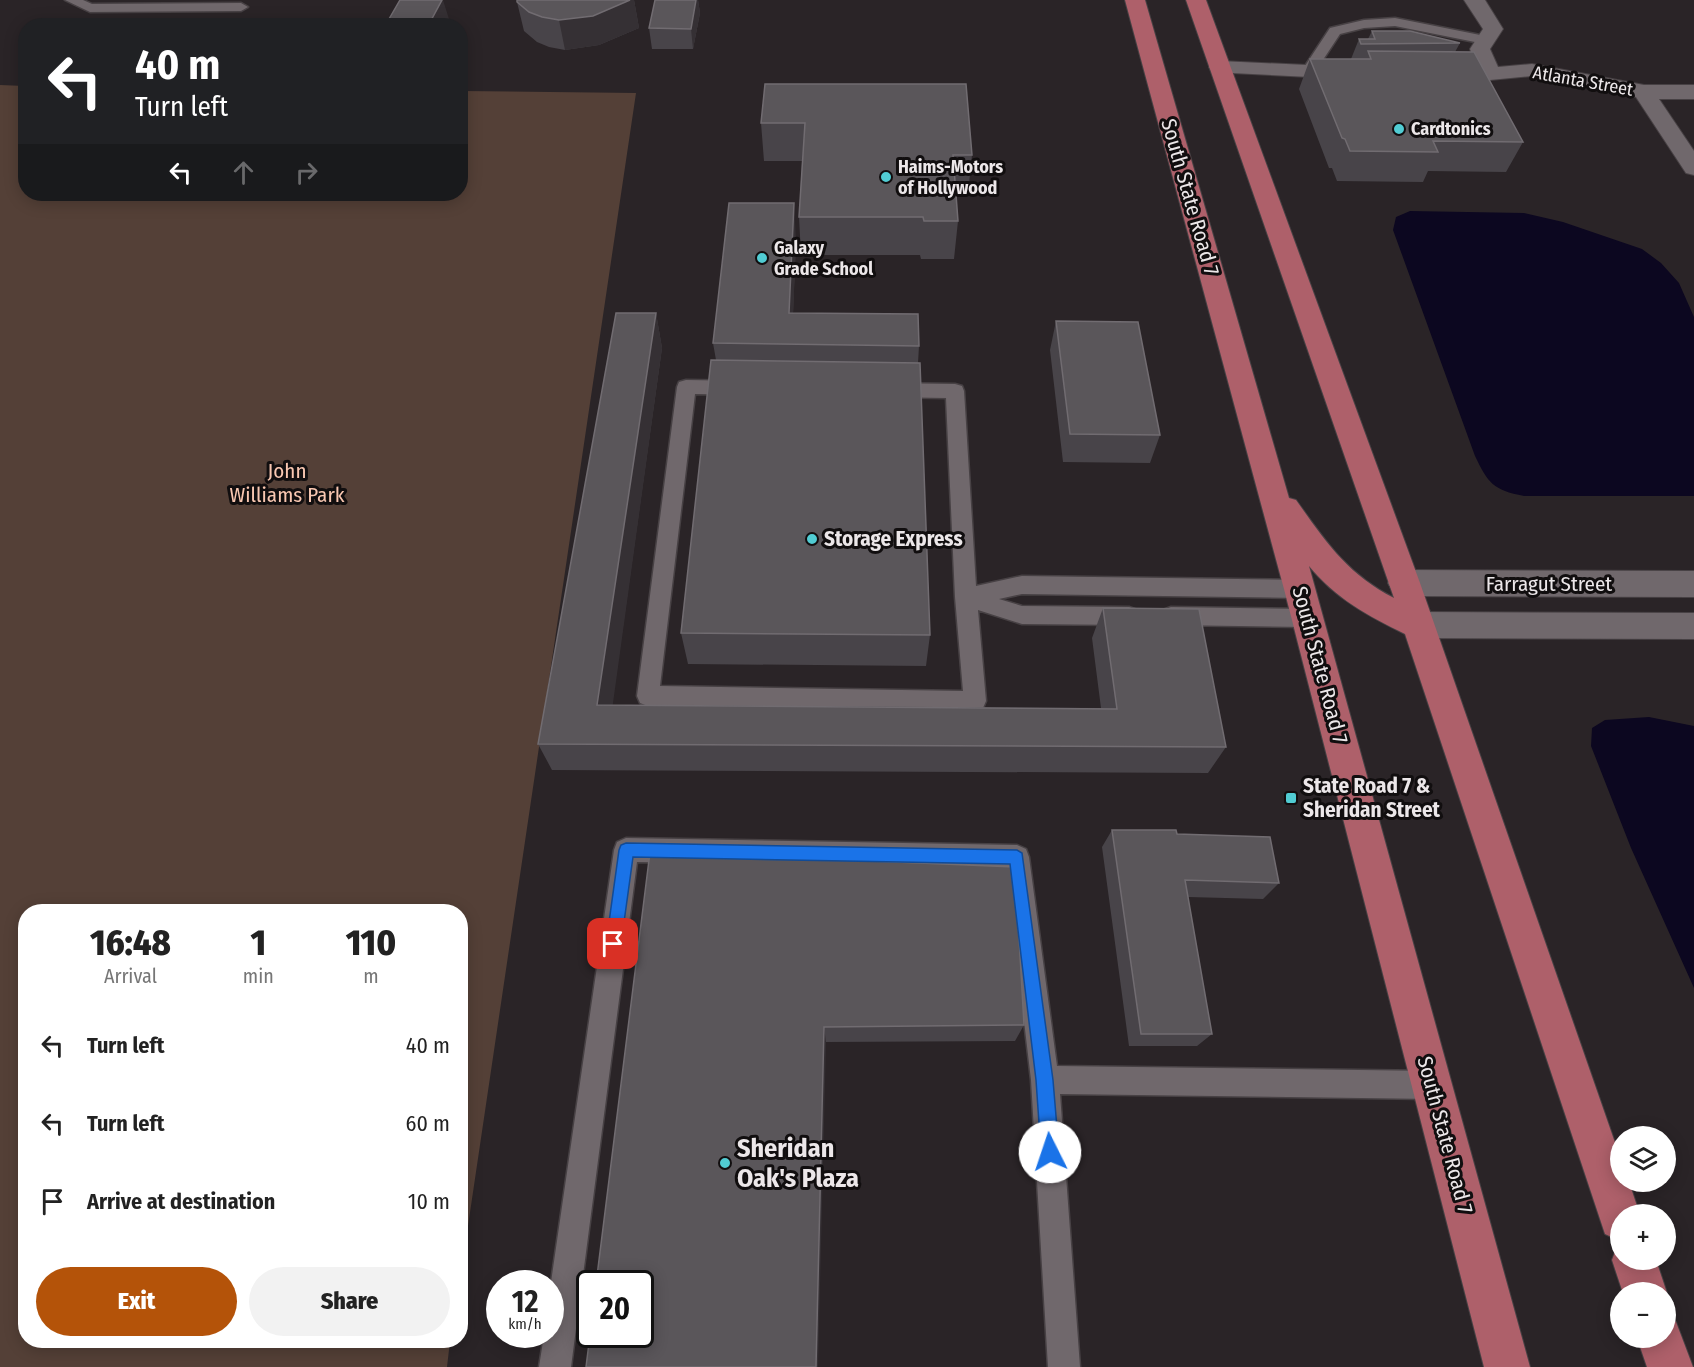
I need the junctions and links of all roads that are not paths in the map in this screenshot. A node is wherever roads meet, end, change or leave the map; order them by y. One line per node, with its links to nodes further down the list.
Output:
1 (72, 0): 5 (lane)
2 (1134, 0): 16 (main road, South State Road 7)
3 (1197, 0): 9 (main road)
4 (1474, 0): 8 (street)
5 (241, 7)
6 (1376, 23): 7 (lane); 8 (lane); 10 (lane)
7 (1393, 36)
8 (1482, 57): 12 (street, Atlanta Street); 13 (street, Atlanta Street)
9 (1220, 67): 10 (street); 17 (main road)
10 (1308, 72): 11 (street)
11 (1376, 73)
12 (1422, 74)
13 (1644, 92): 14 (street, Atlanta Street); 15 (street)
14 (1694, 92)
15 (1694, 168)
16 (1272, 488): 20 (main road, South State Road 7); 21 (main road)
17 (1404, 583): 18 (street, Farragut Street); 21 (main road)
18 (1694, 584)
19 (966, 597): 19 (lane); 20 (lane); 20 (lane)
20 (1303, 603): 24 (main road, South State Road 7)
21 (1418, 625): 22 (street, Farragut Street); 25 (main road)
22 (1694, 626)
23 (1045, 1080): 24 (lane); 27 (lane); 28 (lane)
24 (1432, 1085): 29 (main road, South State Road 7)
25 (1615, 1204)
26 (1663, 1348): 30 (main road)
27 (555, 1367)
28 (1064, 1367)
29 (1507, 1367)
30 (1670, 1367)

